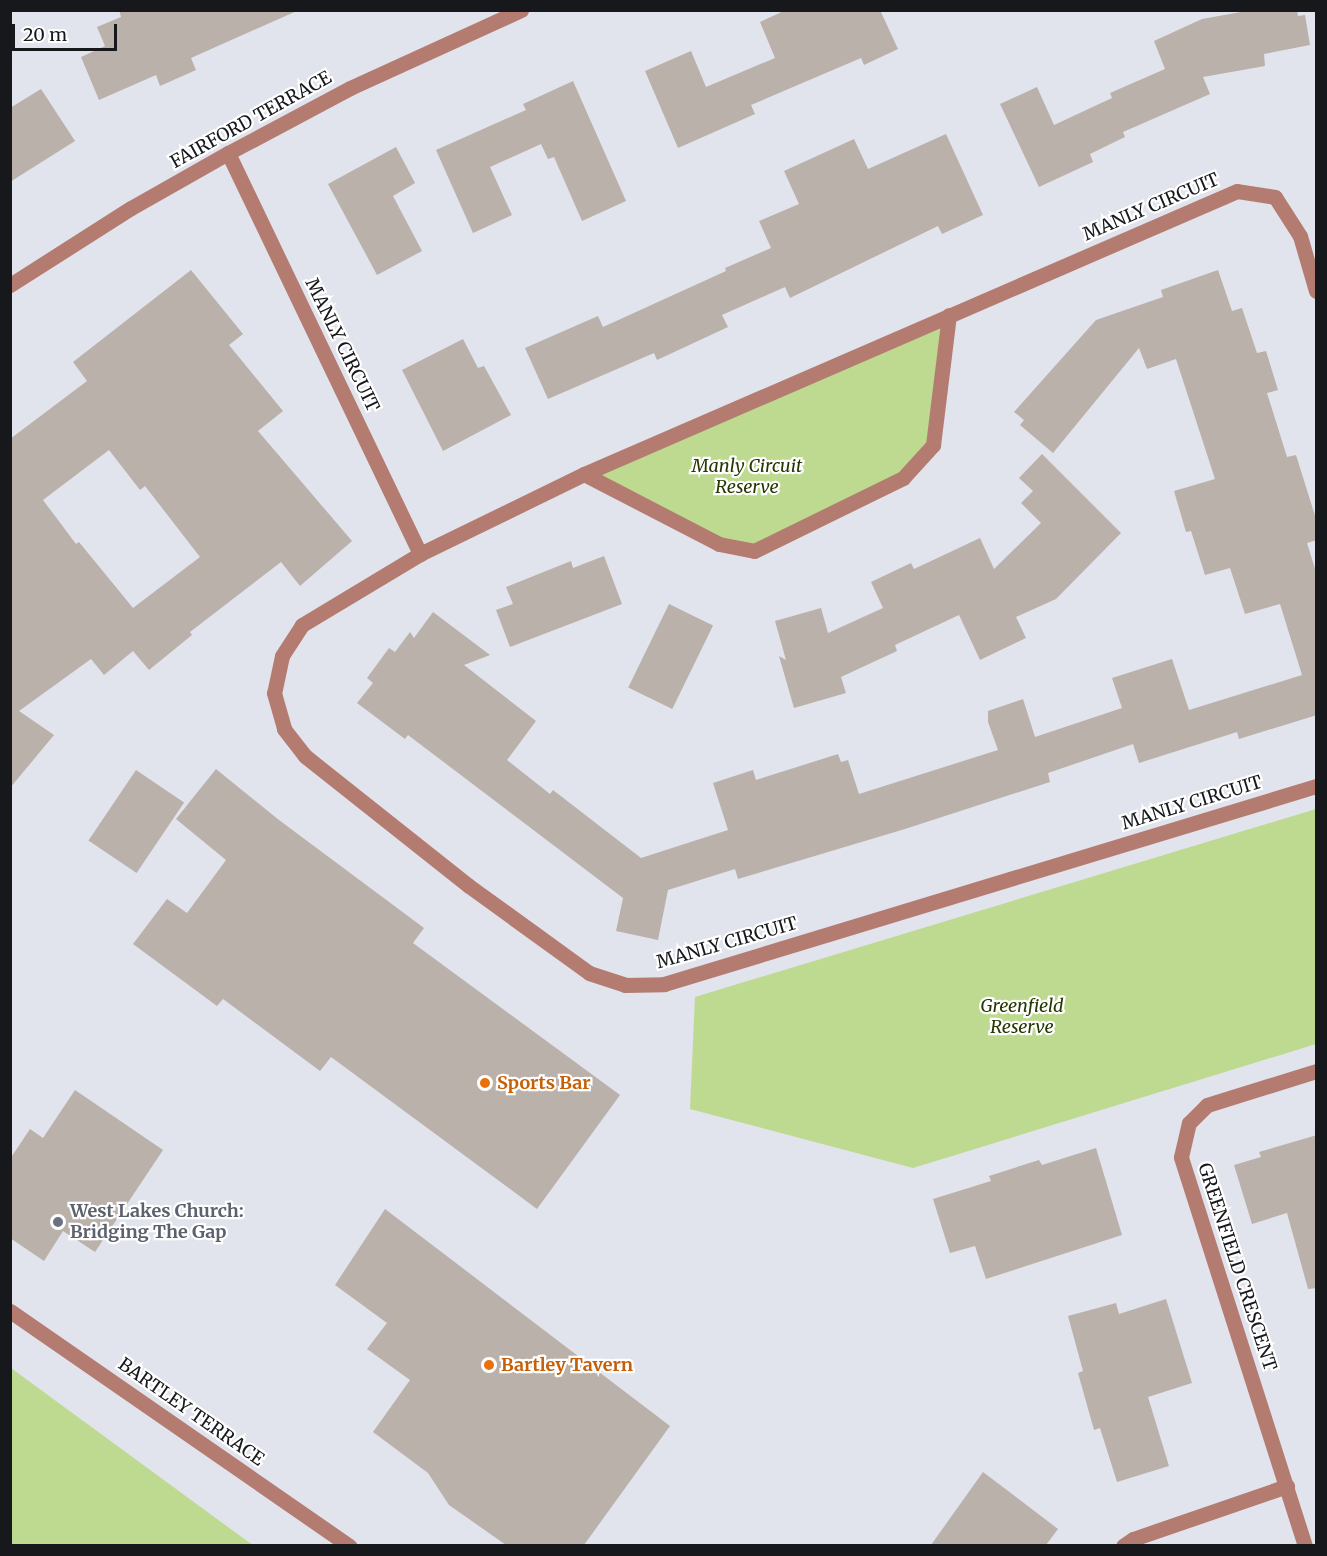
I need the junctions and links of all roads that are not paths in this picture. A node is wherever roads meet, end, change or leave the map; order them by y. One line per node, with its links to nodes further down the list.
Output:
1 (521, 10): 2 (street, FAIRFORD TERRACE)
2 (228, 153): 3 (street, FAIRFORD TERRACE); 7 (street, MANLY CIRCUIT)
3 (10, 285)
4 (1317, 291): 5 (street, MANLY CIRCUIT)
5 (949, 315): 6 (street, MANLY CIRCUIT); 6 (street)
6 (584, 474): 7 (street, MANLY CIRCUIT)
7 (420, 554): 8 (street, MANLY CIRCUIT)
8 (1317, 786)
9 (1317, 1071): 11 (street, GREENFIELD CRESCENT)
10 (10, 1311): 12 (street, BARTLEY TERRACE)
11 (1287, 1486): 13 (street); 14 (street, GREENFIELD CRESCENT)
12 (350, 1545)
13 (1123, 1545)
14 (1305, 1545)

